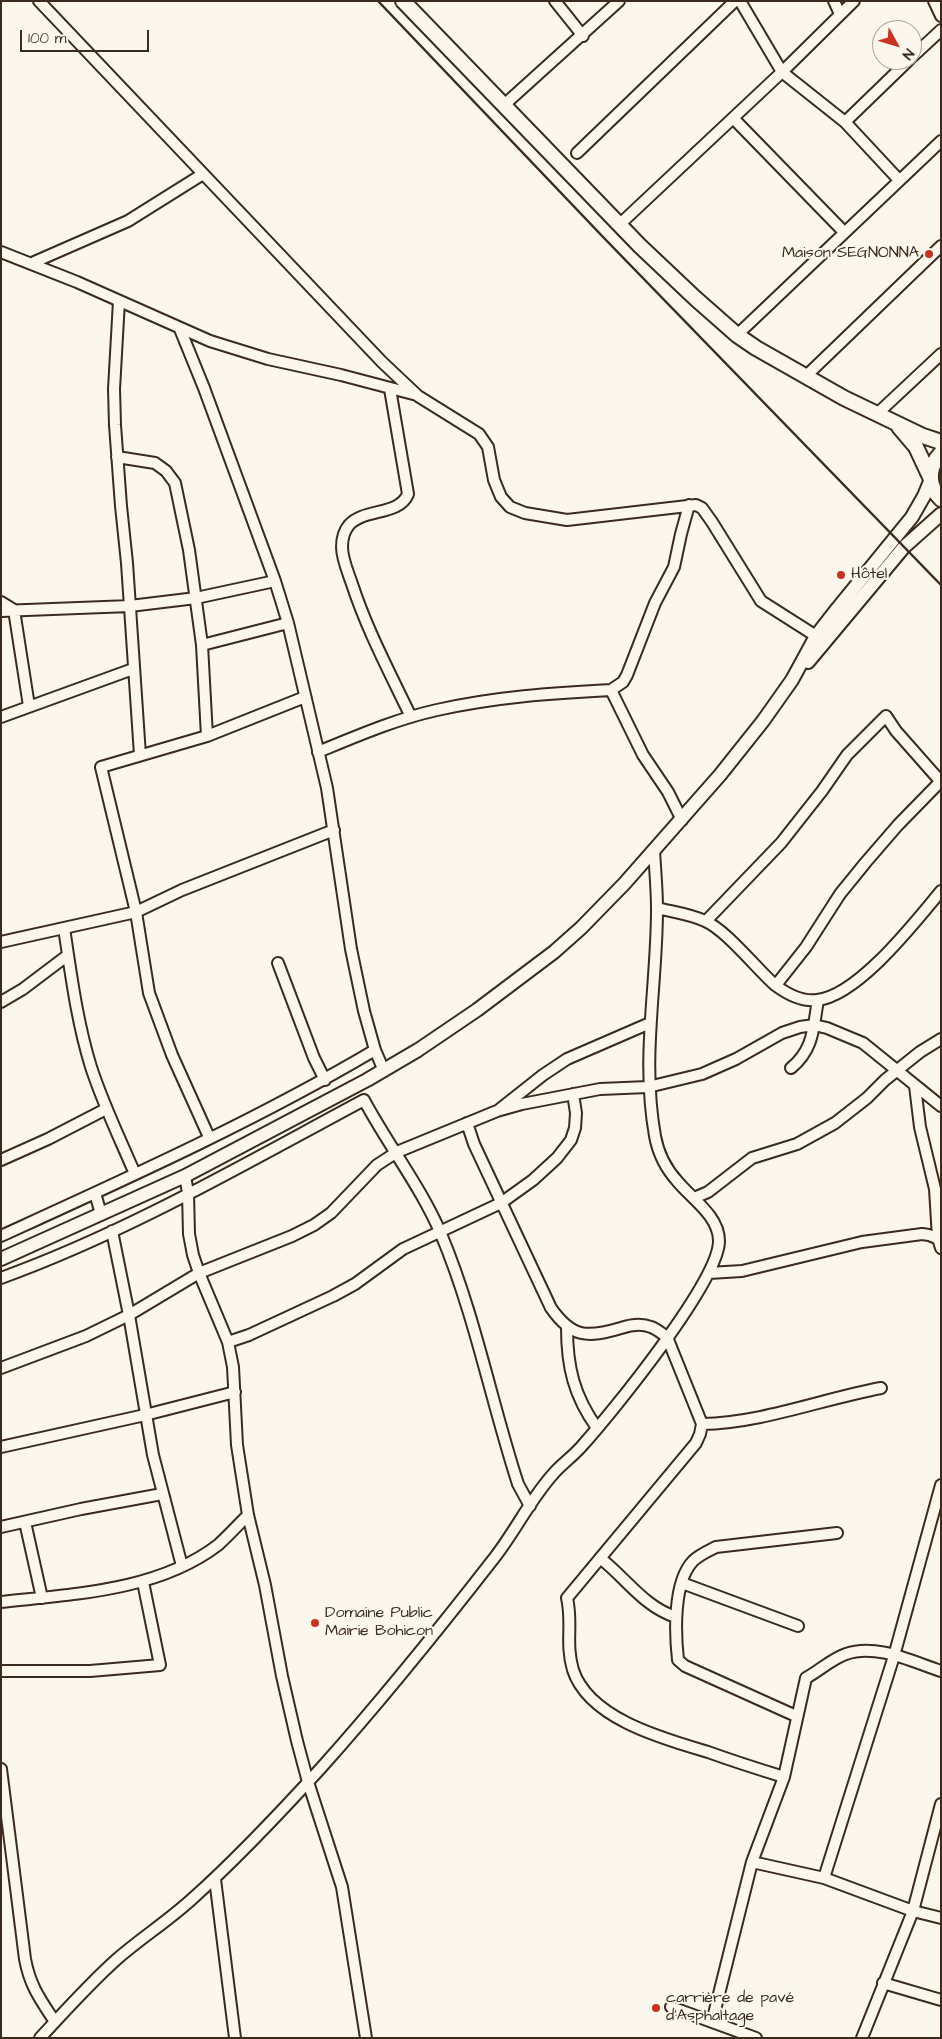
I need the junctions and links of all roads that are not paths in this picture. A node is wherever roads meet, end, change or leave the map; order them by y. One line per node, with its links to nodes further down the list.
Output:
1 (40, 1): 22 (street)
2 (402, 1): 17 (highway)
3 (555, 1): 13 (street)
4 (620, 1): 13 (street)
5 (735, 1): 21 (street)
6 (740, 1): 16 (street)
7 (834, 1): 10 (street)
8 (854, 1): 10 (street)
9 (934, 1): 11 (street)
10 (840, 14): 16 (street)
11 (941, 16)
12 (941, 30): 14 (street)
13 (583, 36): 17 (street)
14 (922, 48)
15 (899, 70): 19 (street)
16 (782, 72): 18 (street); 19 (street)
17 (504, 105): 24 (highway)
18 (732, 118): 24 (street); 25 (street)
19 (845, 122): 23 (street)
20 (941, 141): 23 (street)
21 (578, 152)
22 (203, 174): 28 (street); 35 (street)
23 (899, 180): 25 (street)
24 (619, 225): 31 (highway)
25 (844, 232): 31 (street)
26 (941, 246): 33 (street)
27 (1, 252): 28 (street)
28 (32, 263): 29 (street)
29 (119, 301): 30 (street); 40 (street)
30 (180, 328): 34 (street); 45 (street)
31 (737, 334): 33 (highway)
32 (941, 354): 36 (street)
33 (806, 376): 36 (highway)
34 (390, 389): 35 (street); 60 (street)
35 (418, 396): 43 (street)
36 (878, 413): 37 (highway)
37 (895, 422): 38 (highway); 41 (highway)
38 (941, 442)
39 (941, 453): 41 (highway)
40 (117, 457): 46 (street); 48 (street)
41 (930, 479): 42 (highway); 52 (main road)
42 (941, 499)
43 (689, 505): 52 (street); 56 (street)
44 (941, 514): 55 (main road)
45 (275, 581): 46 (street); 51 (street)
46 (196, 598): 48 (street); 53 (street)
47 (1, 602): 49 (street)
48 (130, 606): 49 (street); 54 (street)
49 (14, 610): 50 (street); 58 (street)
50 (1, 611)
51 (288, 623): 53 (street); 57 (street)
52 (816, 636): 55 (main road)
53 (202, 645): 61 (street)
54 (133, 669): 58 (street); 63 (street)
55 (792, 680): 65 (main road)
56 (611, 690): 60 (street); 65 (street)
57 (305, 697): 61 (street); 62 (street)
58 (29, 706): 59 (street)
59 (1, 717)
60 (411, 717): 62 (street)
61 (207, 736): 63 (street)
62 (318, 752): 66 (street)
63 (140, 755): 70 (street)
64 (941, 782): 71 (street); 76 (street)
65 (682, 820): 67 (main road)
66 (334, 830): 70 (street); 82 (street)
67 (654, 850): 69 (street); 84 (main road)
68 (941, 891): 77 (street)
69 (657, 908): 71 (street); 79 (street)
70 (136, 912): 72 (street); 94 (street)
71 (706, 921): 76 (street)
72 (64, 928): 73 (street); 74 (street)
73 (1, 942)
74 (68, 955): 78 (street); 91 (street)
75 (278, 963): 86 (street)
76 (776, 985): 77 (street)
77 (818, 1000): 80 (street)
78 (1, 1002)
79 (650, 1023): 88 (street); 92 (street)
80 (814, 1025): 83 (street); 85 (street); 88 (street)
81 (941, 1039): 85 (street)
82 (375, 1050): 84 (street); 86 (street)
83 (791, 1068)
84 (384, 1070): 98 (main road)
85 (897, 1072): 87 (street); 101 (street)
86 (325, 1080): 94 (street)
87 (915, 1086): 90 (street); 107 (street)
88 (648, 1087): 89 (street); 101 (street)
89 (573, 1094): 92 (street); 102 (street)
90 (941, 1106)
91 (106, 1108): 96 (street); 97 (street)
92 (497, 1111): 93 (street)
93 (467, 1123): 95 (street); 102 (street)
94 (209, 1137): 97 (street)
95 (397, 1152): 100 (street); 105 (street); 109 (street)
96 (1, 1160)
97 (135, 1174): 99 (street)
98 (185, 1176): 100 (street); 103 (main road)
99 (95, 1193): 103 (street); 106 (street)
100 (188, 1193): 104 (street); 109 (street)
101 (694, 1198): 110 (street)
102 (501, 1203): 105 (street); 113 (street)
103 (101, 1214): 108 (main road)
104 (112, 1231): 111 (street); 112 (street)
105 (440, 1233): 115 (street); 125 (street)
106 (1, 1236)
107 (940, 1242): 110 (street)
108 (1, 1259)
109 (199, 1273): 112 (street); 115 (street)
110 (709, 1273): 114 (street)
111 (1, 1278)
112 (129, 1315): 116 (street); 119 (street)
113 (567, 1328): 114 (street); 121 (street)
114 (667, 1338): 120 (street); 121 (street)
115 (228, 1342): 118 (street)
116 (1, 1368)
117 (881, 1388): 120 (street)
118 (235, 1392): 119 (street); 126 (street)
119 (145, 1415): 122 (street); 124 (street)
120 (702, 1424): 130 (street)
121 (597, 1428): 125 (street)
122 (1, 1447)
123 (941, 1484): 138 (street)
124 (162, 1494): 127 (street); 131 (street)
125 (530, 1506): 144 (street)
126 (248, 1515): 131 (street); 144 (street)
127 (25, 1522): 128 (street); 134 (street)
128 (1, 1527)
129 (837, 1533): 133 (street)
130 (600, 1558): 136 (street); 143 (street)
131 (182, 1566): 132 (street)
132 (143, 1582): 134 (street); 139 (street)
133 (682, 1583): 136 (street); 137 (street)
134 (42, 1598): 135 (street)
135 (1, 1602)
136 (676, 1617): 141 (street)
137 (798, 1626)
138 (894, 1656): 140 (street); 141 (street); 148 (street)
139 (1, 1671)
140 (941, 1671)
141 (796, 1716): 143 (street)
142 (1, 1769): 155 (street)
143 (784, 1777): 147 (street)
144 (308, 1782): 149 (street); 159 (street)
145 (941, 1804): 146 (street)
146 (938, 1823): 150 (street)
147 (752, 1862): 148 (street); 156 (street)
148 (824, 1878): 150 (street)
149 (215, 1879): 155 (street); 158 (street)
150 (913, 1911): 151 (street); 152 (street)
151 (941, 1918)
152 (883, 1983): 153 (street); 161 (street)
153 (941, 2000)
154 (671, 2007): 156 (street)
155 (55, 2022): 157 (street)
156 (712, 2022): 160 (street)
157 (40, 2038)
158 (235, 2038)
159 (366, 2038)
160 (756, 2038)
161 (862, 2038)

